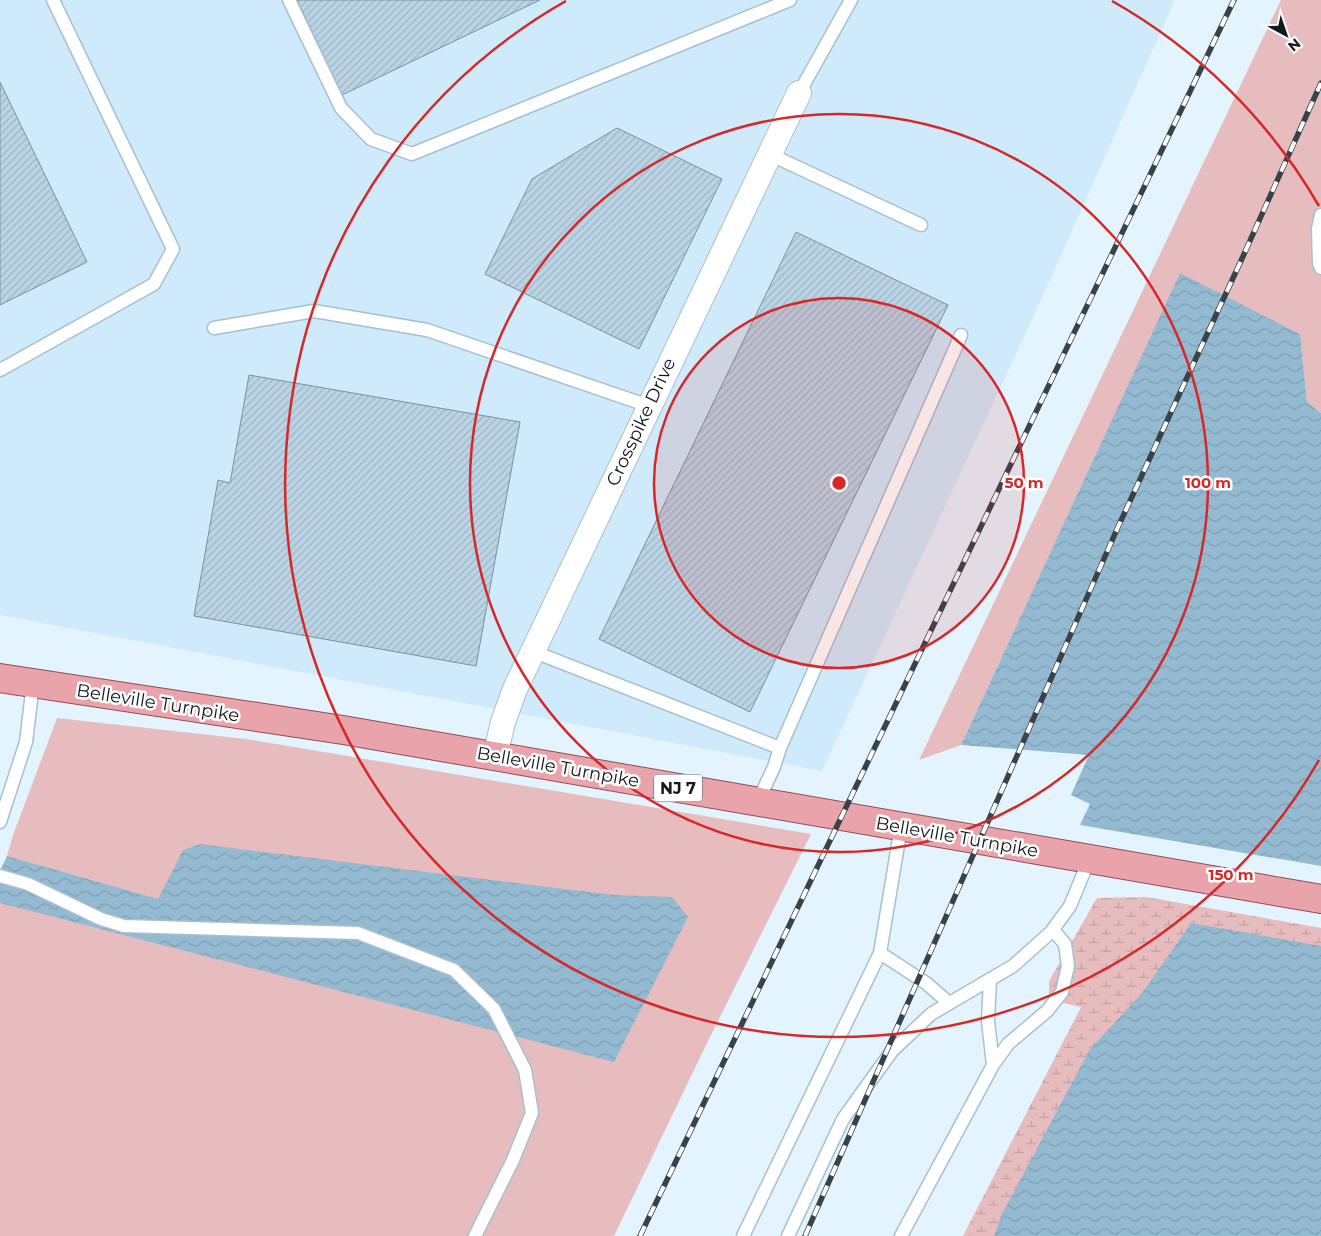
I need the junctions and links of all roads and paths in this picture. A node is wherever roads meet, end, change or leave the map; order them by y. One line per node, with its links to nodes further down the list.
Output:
1 (53, 0): 12 (lane)
2 (289, 0): 3 (lane)
3 (790, 0)
4 (851, 0): 5 (lane)
5 (798, 93): 6 (street, Crosspike Drive)
6 (769, 154): 8 (lane); 13 (street, Crosspike Drive)
7 (1321, 215): 9 (lane)
8 (921, 225)
9 (1321, 268)
10 (214, 328): 13 (lane)
11 (961, 335): 17 (lane)
12 (0, 370)
13 (648, 406): 14 (street, Crosspike Drive)
14 (532, 651): 17 (lane); 18 (street, Crosspike Drive)
15 (0, 678): 16 (main road, Belleville Turnpike / NJ 7)
16 (33, 684): 18 (main road, Belleville Turnpike / NJ 7); 20 (lane)
17 (780, 748): 19 (lane)
18 (495, 756): 19 (main road, Belleville Turnpike / NJ 7)
19 (758, 801): 21 (main road, Belleville Turnpike / NJ 7)
20 (0, 822)
21 (901, 827): 22 (main road, Belleville Turnpike / NJ 7); 26 (lane)
22 (1089, 860): 24 (main road, Belleville Turnpike / NJ 7); 25 (lane)
23 (0, 876): 30 (lane)
24 (1321, 899)
25 (1053, 930): 27 (lane); 29 (lane)
26 (880, 953): 28 (lane); 31 (lane)
27 (990, 980): 28 (lane); 29 (lane)
28 (949, 1003): 32 (lane)
29 (993, 1066): 33 (lane)
30 (475, 1236)
31 (743, 1236)
32 (788, 1236)
33 (900, 1236)

